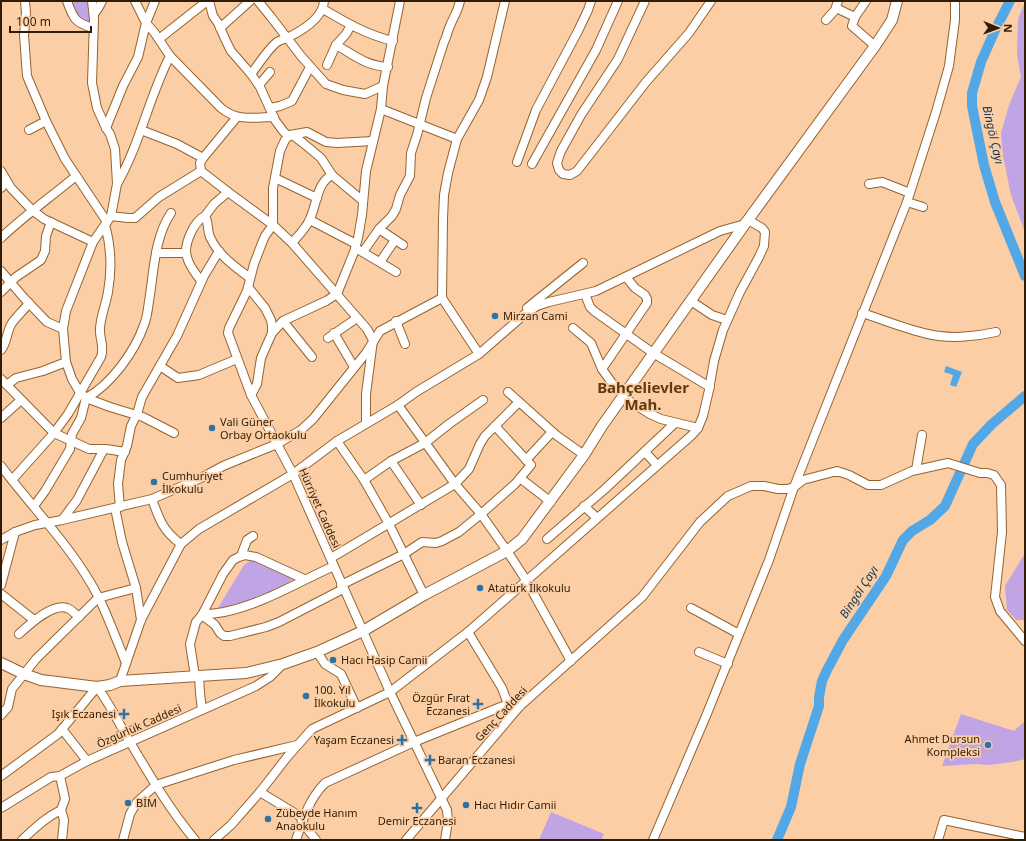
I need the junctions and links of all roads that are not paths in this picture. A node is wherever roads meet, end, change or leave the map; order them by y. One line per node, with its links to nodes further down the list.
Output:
1 (25, 1): 46 (street)
2 (67, 1): 27 (street)
3 (92, 1): 22 (street)
4 (102, 1): 22 (street)
5 (135, 1): 25 (street)
6 (155, 1): 25 (street)
7 (208, 1): 28 (street); 30 (street)
8 (250, 1): 28 (street)
9 (258, 1): 29 (street)
10 (400, 1): 31 (street)
11 (460, 1): 47 (street)
12 (505, 1): 52 (street)
13 (590, 1): 55 (street)
14 (618, 1): 56 (street)
15 (645, 1): 16 (street)
16 (711, 1)
17 (866, 1): 23 (street)
18 (897, 1): 33 (main road)
19 (955, 1): 67 (street)
20 (837, 4): 23 (street); 24 (street)
21 (324, 5): 26 (street); 29 (street)
22 (94, 14): 27 (street)
23 (855, 17): 33 (street)
24 (826, 20)
25 (146, 23): 30 (street); 48 (street)
26 (350, 25): 31 (street); 32 (street)
27 (93, 28): 48 (street)
28 (220, 28): 39 (street)
29 (287, 38): 37 (street); 39 (street)
30 (159, 39): 34 (street)
31 (392, 42): 36 (street)
32 (336, 45): 35 (street); 36 (street)
33 (875, 46): 78 (main road)
34 (170, 56): 44 (street); 50 (street)
35 (327, 65)
36 (388, 66): 41 (street)
37 (310, 67): 41 (street); 42 (street)
38 (270, 72): 40 (street)
39 (251, 74): 40 (street)
40 (259, 85): 42 (street)
41 (383, 86): 43 (street)
42 (270, 108): 45 (street)
43 (381, 109): 47 (street); 53 (street)
44 (236, 117): 45 (street); 54 (street)
45 (274, 117): 51 (street)
46 (46, 121): 49 (street); 60 (street)
47 (419, 124): 52 (street); 80 (street)
48 (106, 128): 63 (street)
49 (29, 130)
50 (141, 130): 54 (street); 63 (street)
51 (290, 135): 53 (street); 59 (street); 61 (street)
52 (457, 139): 103 (street)
53 (373, 141): 69 (street)
54 (203, 158): 58 (street)
55 (517, 162)
56 (532, 164)
57 (1, 171): 62 (street)
58 (201, 171): 66 (street); 76 (street)
59 (332, 175): 68 (street); 69 (street)
60 (76, 176): 72 (street); 76 (street)
61 (275, 178): 68 (street); 79 (street)
62 (7, 182): 65 (street); 72 (street)
63 (117, 184): 76 (street)
64 (869, 184): 67 (street)
65 (1, 188)
66 (228, 192): 74 (street); 79 (street)
67 (910, 193): 70 (street)
68 (317, 198): 75 (street)
69 (363, 201): 86 (street)
70 (907, 202): 71 (street); 106 (street)
71 (923, 207)
72 (32, 210): 77 (street); 81 (street)
73 (171, 213): 89 (street)
74 (205, 216): 87 (street); 90 (street)
75 (310, 220): 84 (street); 86 (street)
76 (108, 221): 83 (street); 131 (street)
77 (51, 222): 83 (street); 98 (street)
78 (747, 222): 95 (street); 104 (main road); 109 (street)
79 (273, 225): 84 (street); 96 (street, Hürriyet Caddesi)
80 (379, 229): 82 (street); 88 (street)
81 (1, 238)
82 (395, 240): 85 (street); 91 (street)
83 (93, 242): 113 (street)
84 (292, 243): 101 (street)
85 (403, 245)
86 (356, 246): 88 (street); 101 (street)
87 (219, 251): 96 (street); 97 (street)
88 (363, 252): 91 (street)
89 (156, 253): 90 (street); 131 (street)
90 (186, 253): 97 (street)
91 (380, 262): 94 (street)
92 (583, 263): 108 (street)
93 (1, 271): 98 (street)
94 (396, 272)
95 (626, 277): 102 (street); 116 (street)
96 (250, 278): 99 (street, Hürriyet Caddesi)
97 (201, 281): 125 (street)
98 (11, 284): 100 (street); 105 (street)
99 (248, 287): 115 (street); 123 (street, Hürriyet Caddesi)
100 (1, 292)
101 (337, 294): 107 (street); 110 (street)
102 (585, 294): 108 (street); 116 (street)
103 (442, 298): 111 (street); 121 (street)
104 (691, 301): 109 (street); 120 (main road)
105 (29, 303): 113 (street); 119 (street)
106 (862, 313): 114 (street); 166 (street)
107 (357, 318): 117 (street); 126 (street)
108 (520, 319): 121 (street)
109 (727, 320): 129 (street)
110 (283, 321): 115 (street); 122 (street)
111 (396, 321): 117 (street); 118 (street)
112 (573, 328): 127 (street)
113 (63, 329): 124 (street)
114 (996, 332)
115 (272, 333): 132 (street)
116 (626, 333): 120 (street); 127 (street)
117 (373, 340): 126 (street); 140 (street)
118 (405, 344)
119 (1, 350)
120 (654, 353): 129 (street); 133 (main road)
121 (479, 354): 137 (street)
122 (312, 357)
123 (237, 359): 125 (street); 132 (street, Hürriyet Caddesi)
124 (66, 362): 128 (street); 131 (street)
125 (160, 366): 138 (street)
126 (354, 367): 151 (street)
127 (602, 369): 133 (street)
128 (4, 382): 134 (street)
129 (710, 388): 143 (street)
130 (508, 392): 136 (street)
131 (84, 395): 138 (street); 145 (street); 149 (street)
132 (251, 395): 151 (street, Hürriyet Caddesi)
133 (624, 395): 141 (street); 155 (main road)
134 (21, 400): 139 (street); 145 (street)
135 (483, 400): 150 (street)
136 (519, 402): 142 (street); 144 (street)
137 (398, 405): 140 (street); 150 (street)
138 (137, 414): 146 (street); 153 (street)
139 (1, 418)
140 (366, 423): 148 (street)
141 (675, 423): 143 (street); 154 (street)
142 (494, 426): 156 (street); 165 (street)
143 (698, 428): 158 (street)
144 (552, 432): 155 (street); 156 (street)
145 (54, 433): 149 (street); 163 (street)
146 (174, 433)
147 (922, 435): 160 (street)
148 (337, 440): 161 (street); 164 (street)
149 (72, 442): 152 (street); 170 (street)
150 (425, 443): 157 (street); 165 (street)
151 (277, 444): 161 (street, Hürriyet Caddesi); 167 (street)
152 (104, 449): 153 (street); 175 (street)
153 (125, 452): 172 (street)
154 (645, 452): 158 (street); 171 (street)
155 (584, 455): 168 (main road)
156 (526, 460): 162 (street)
157 (391, 461): 164 (street); 169 (street)
158 (657, 465): 174 (street)
159 (1, 466): 163 (street)
160 (916, 470): 166 (street); 204 (street)
161 (293, 474): 182 (street); 186 (street, Hürriyet Caddesi)
162 (520, 478): 168 (street); 173 (street)
163 (12, 480): 170 (street)
164 (364, 480): 177 (street)
165 (455, 484): 169 (street); 173 (street)
166 (794, 487): 203 (street); 207 (street, Genç Caddesi)
167 (152, 499): 172 (street); 182 (street)
168 (551, 502): 183 (main road)
169 (421, 505): 177 (street)
170 (34, 506): 176 (street)
171 (584, 506): 174 (street); 180 (street)
172 (117, 507): 175 (street); 191 (street)
173 (481, 514): 183 (street); 184 (street)
174 (597, 518): 188 (street)
175 (62, 520): 176 (street)
176 (49, 523): 178 (street); 194 (street)
177 (389, 524): 184 (street); 186 (street)
178 (15, 532): 181 (street); 189 (street)
179 (253, 536): 185 (street)
180 (547, 539)
181 (1, 540)
182 (181, 544): 199 (street)
183 (507, 551): 188 (street); 193 (main road)
184 (404, 554): 190 (street); 193 (street)
185 (241, 556): 187 (street); 196 (street)
186 (332, 562): 187 (street); 190 (street, Hürriyet Caddesi)
187 (304, 579): 196 (street)
188 (526, 580): 201 (street); 207 (street)
189 (1, 585)
190 (342, 587): 196 (street); 200 (street, Hürriyet Caddesi)
191 (136, 588): 194 (street); 199 (street)
192 (1, 594): 198 (street)
193 (424, 595): 200 (main road)
194 (98, 598): 197 (street); 209 (street)
195 (691, 608): 203 (street)
196 (202, 615): 213 (street)
197 (79, 617): 198 (street); 212 (street)
198 (34, 620): 202 (street)
199 (142, 620): 209 (street)
200 (363, 631): 205 (main road); 216 (street, Hürriyet Caddesi)
201 (468, 632): 216 (street); 217 (street)
202 (19, 634)
203 (739, 634): 211 (street)
204 (1025, 641)
205 (317, 652): 210 (main road); 219 (street)
206 (699, 652): 211 (street)
207 (571, 661): 218 (street, Genç Caddesi)
208 (1, 663): 212 (main road)
209 (126, 663): 214 (street)
210 (283, 664): 213 (main road); 220 (street, Özgürlük Caddesi)
211 (728, 664): 245 (street)
212 (24, 674): 215 (main road); 221 (street)
213 (197, 676): 214 (main road); 220 (street)
214 (120, 681): 215 (main road)
215 (96, 687): 222 (street); 223 (street)
216 (390, 692): 219 (street); 224 (street, Hürriyet Caddesi)
217 (508, 704): 218 (street); 224 (street)
218 (520, 706): 231 (street, Genç Caddesi)
219 (357, 708): 225 (street)
220 (202, 710): 223 (street, Özgürlük Caddesi)
221 (1, 715)
222 (62, 729): 226 (street); 227 (street)
223 (130, 742): 226 (street, Özgürlük Caddesi); 229 (street)
224 (414, 742): 231 (street, Hürriyet Caddesi); 234 (street)
225 (298, 745): 229 (street); 230 (street)
226 (88, 761): 228 (street, Özgürlük Caddesi)
227 (1, 776)
228 (60, 776): 232 (street, Özgürlük Caddesi); 233 (street)
229 (156, 785): 238 (street); 239 (street)
230 (260, 792): 234 (street); 240 (street)
231 (441, 798): 243 (street, Genç Caddesi); 244 (street, Hürriyet Caddesi)
232 (1, 808)
233 (61, 810): 236 (street); 237 (street)
234 (302, 822): 241 (street); 242 (street)
235 (1025, 837): 246 (street)
236 (22, 840)
237 (62, 840)
238 (123, 840)
239 (195, 840)
240 (214, 840)
241 (296, 840)
242 (316, 840)
243 (406, 840)
244 (445, 840)
245 (653, 840)
246 (938, 840)

